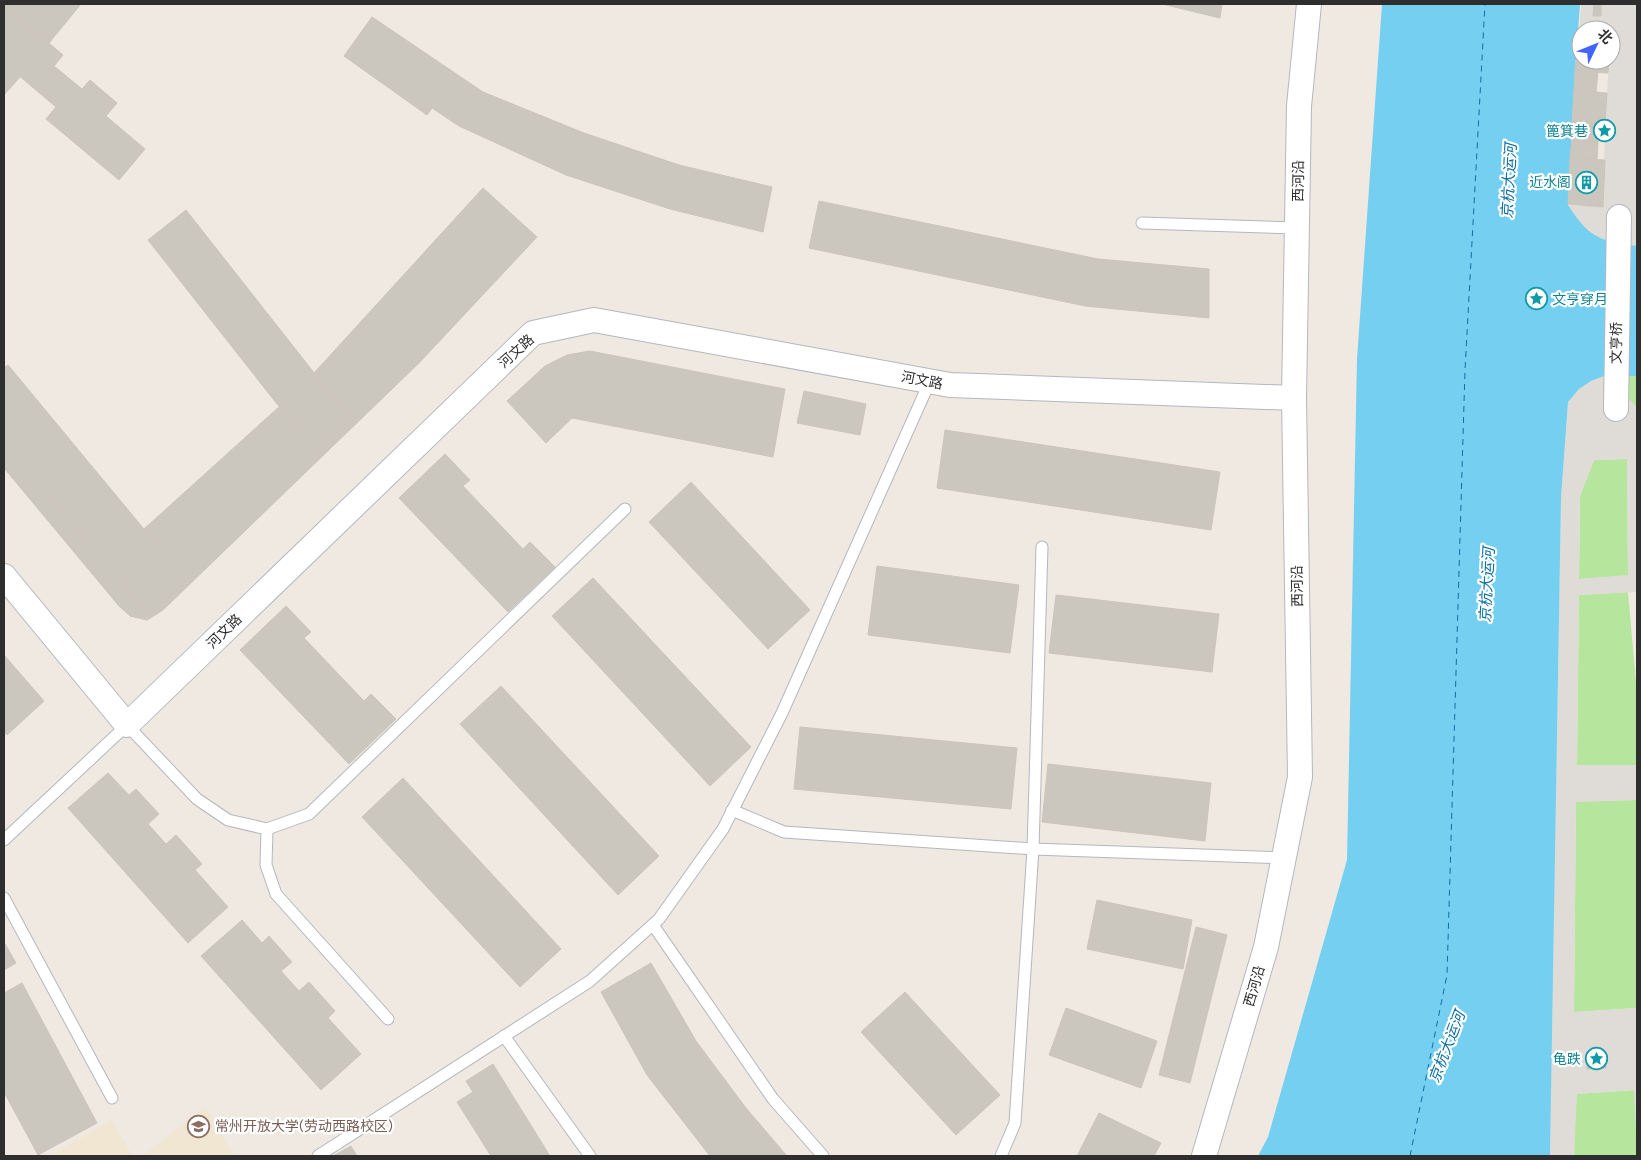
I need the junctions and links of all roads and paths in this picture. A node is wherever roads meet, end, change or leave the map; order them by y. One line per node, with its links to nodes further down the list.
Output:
1 (1309, 4): 4 (street, 西河沿)
2 (1619, 217): 7 (street, 文亨桥)
3 (1142, 223): 4 (lane)
4 (1297, 228): 6 (street, 西河沿)
5 (930, 381): 6 (street, 河文路); 11 (street, 河文路); 12 (lane)
6 (1294, 398): 16 (street, 西河沿)
7 (1616, 409)
8 (625, 509): 13 (lane)
9 (1042, 547): 15 (lane)
10 (4, 576): 11 (street)
11 (127, 724): 13 (lane); 14 (lane)
12 (732, 810): 15 (lane); 18 (lane)
13 (267, 829): 19 (lane)
14 (4, 840)
15 (1033, 850): 16 (lane); 25 (lane)
16 (1284, 858): 26 (street, 西河沿)
17 (4, 898): 21 (lane)
18 (653, 925): 20 (lane); 24 (lane)
19 (388, 1019)
20 (504, 1036): 22 (lane); 23 (lane)
21 (112, 1098)
22 (318, 1156)
23 (590, 1156)
24 (823, 1156)
25 (1001, 1156)
26 (1204, 1156)

